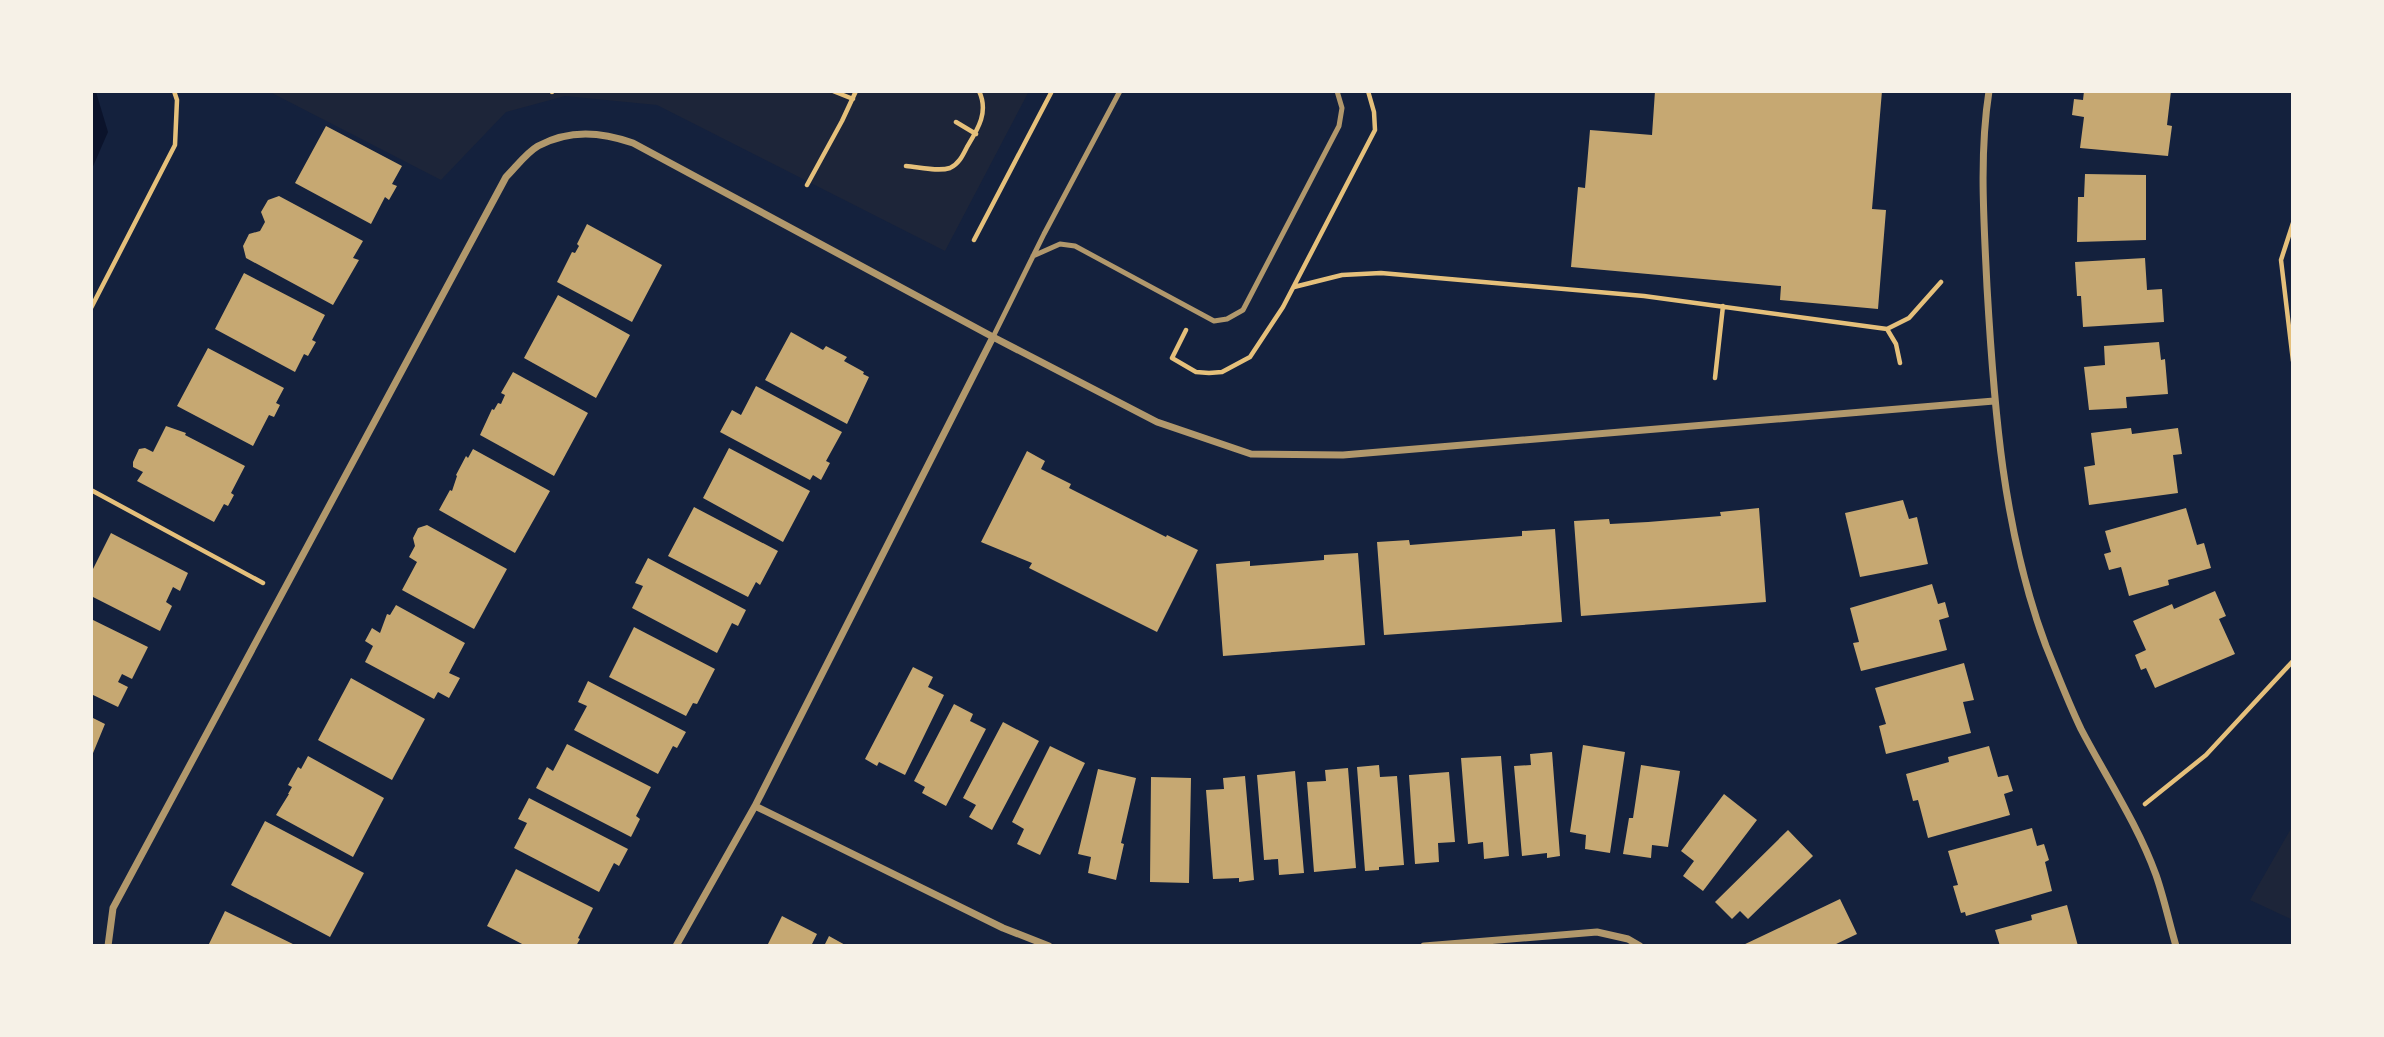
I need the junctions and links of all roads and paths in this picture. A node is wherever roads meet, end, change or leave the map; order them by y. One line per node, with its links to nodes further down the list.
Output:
1 (174, 91): 20 (path)
2 (833, 91): 9 (path)
3 (856, 91): 9 (path)
4 (979, 91): 11 (path)
5 (1052, 91): 15 (path)
6 (1120, 91): 16 (lane)
7 (1337, 91): 16 (lane)
8 (1989, 91): 26 (street)
9 (853, 99): 13 (path)
10 (956, 122): 11 (path)
11 (976, 134): 12 (path)
12 (906, 166)
13 (807, 185)
14 (2293, 222): 23 (path)
15 (974, 240)
16 (1032, 256): 22 (lane)
17 (1941, 282): 21 (path)
18 (1294, 287): 19 (path)
19 (1723, 306): 21 (path); 25 (path)
20 (91, 307)
21 (1887, 329): 24 (path)
22 (993, 337): 26 (street); 28 (street); 30 (street)
23 (2293, 361)
24 (1900, 363)
25 (1715, 378)
26 (1994, 401): 31 (street)
27 (91, 490): 28 (path)
28 (283, 594): 32 (street)
29 (2293, 662): 31 (path)
30 (755, 806): 33 (street); 34 (street)
31 (2130, 816): 37 (street)
32 (108, 946)
33 (676, 946)
34 (1049, 946)
35 (1424, 946): 36 (street)
36 (1640, 946)
37 (2176, 946)

